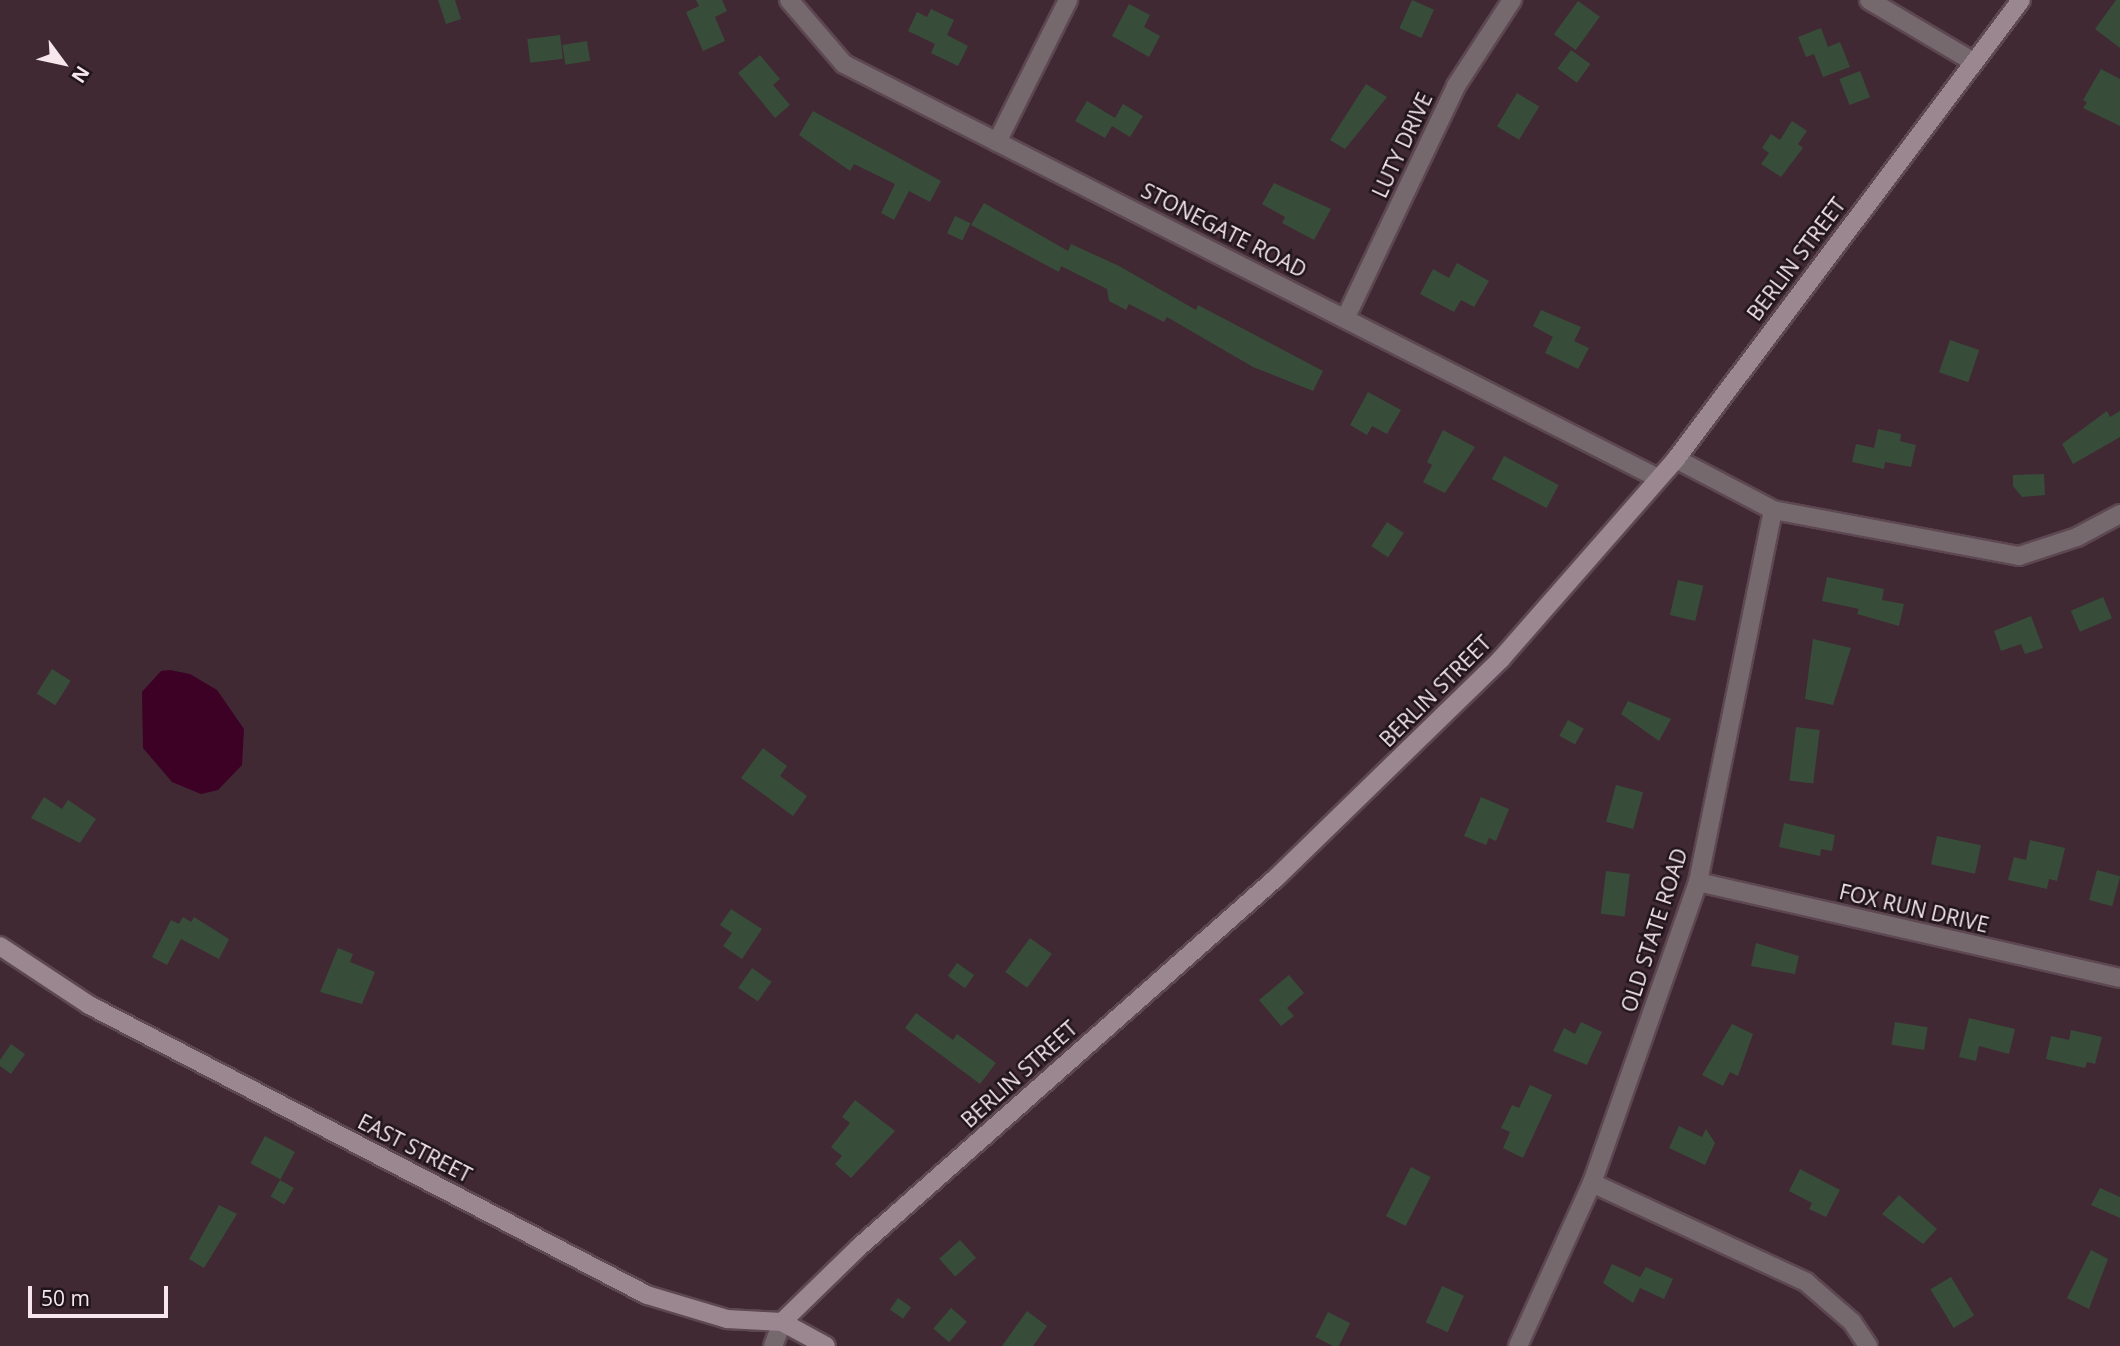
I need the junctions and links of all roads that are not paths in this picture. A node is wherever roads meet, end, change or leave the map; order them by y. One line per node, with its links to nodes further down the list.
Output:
1 (789, 0): 7 (street, STONEGATE ROAD)
2 (1068, 0): 7 (street)
3 (1512, 0): 8 (street, LUTY DRIVE)
4 (1869, 0): 6 (street)
5 (2021, 0): 6 (main road, BERLIN STREET)
6 (1972, 61): 9 (main road, BERLIN STREET)
7 (997, 142): 8 (street, STONEGATE ROAD)
8 (1346, 317): 10 (street, STONEGATE ROAD)
9 (1676, 459): 10 (main road, BERLIN STREET); 11 (street)
10 (1658, 478): 17 (main road, BERLIN STREET)
11 (1773, 510): 12 (street); 13 (street, OLD STATE ROAD)
12 (2120, 514)
13 (1698, 882): 15 (street, FOX RUN DRIVE); 16 (street, OLD STATE ROAD)
14 (0, 946): 17 (main road, EAST STREET)
15 (2120, 978)
16 (1592, 1184): 20 (street, OLD STATE ROAD); 21 (street)
17 (782, 1322): 18 (street); 19 (main road, EAST STREET)
18 (773, 1346)
19 (826, 1346)
20 (1518, 1346)
21 (1868, 1346)

